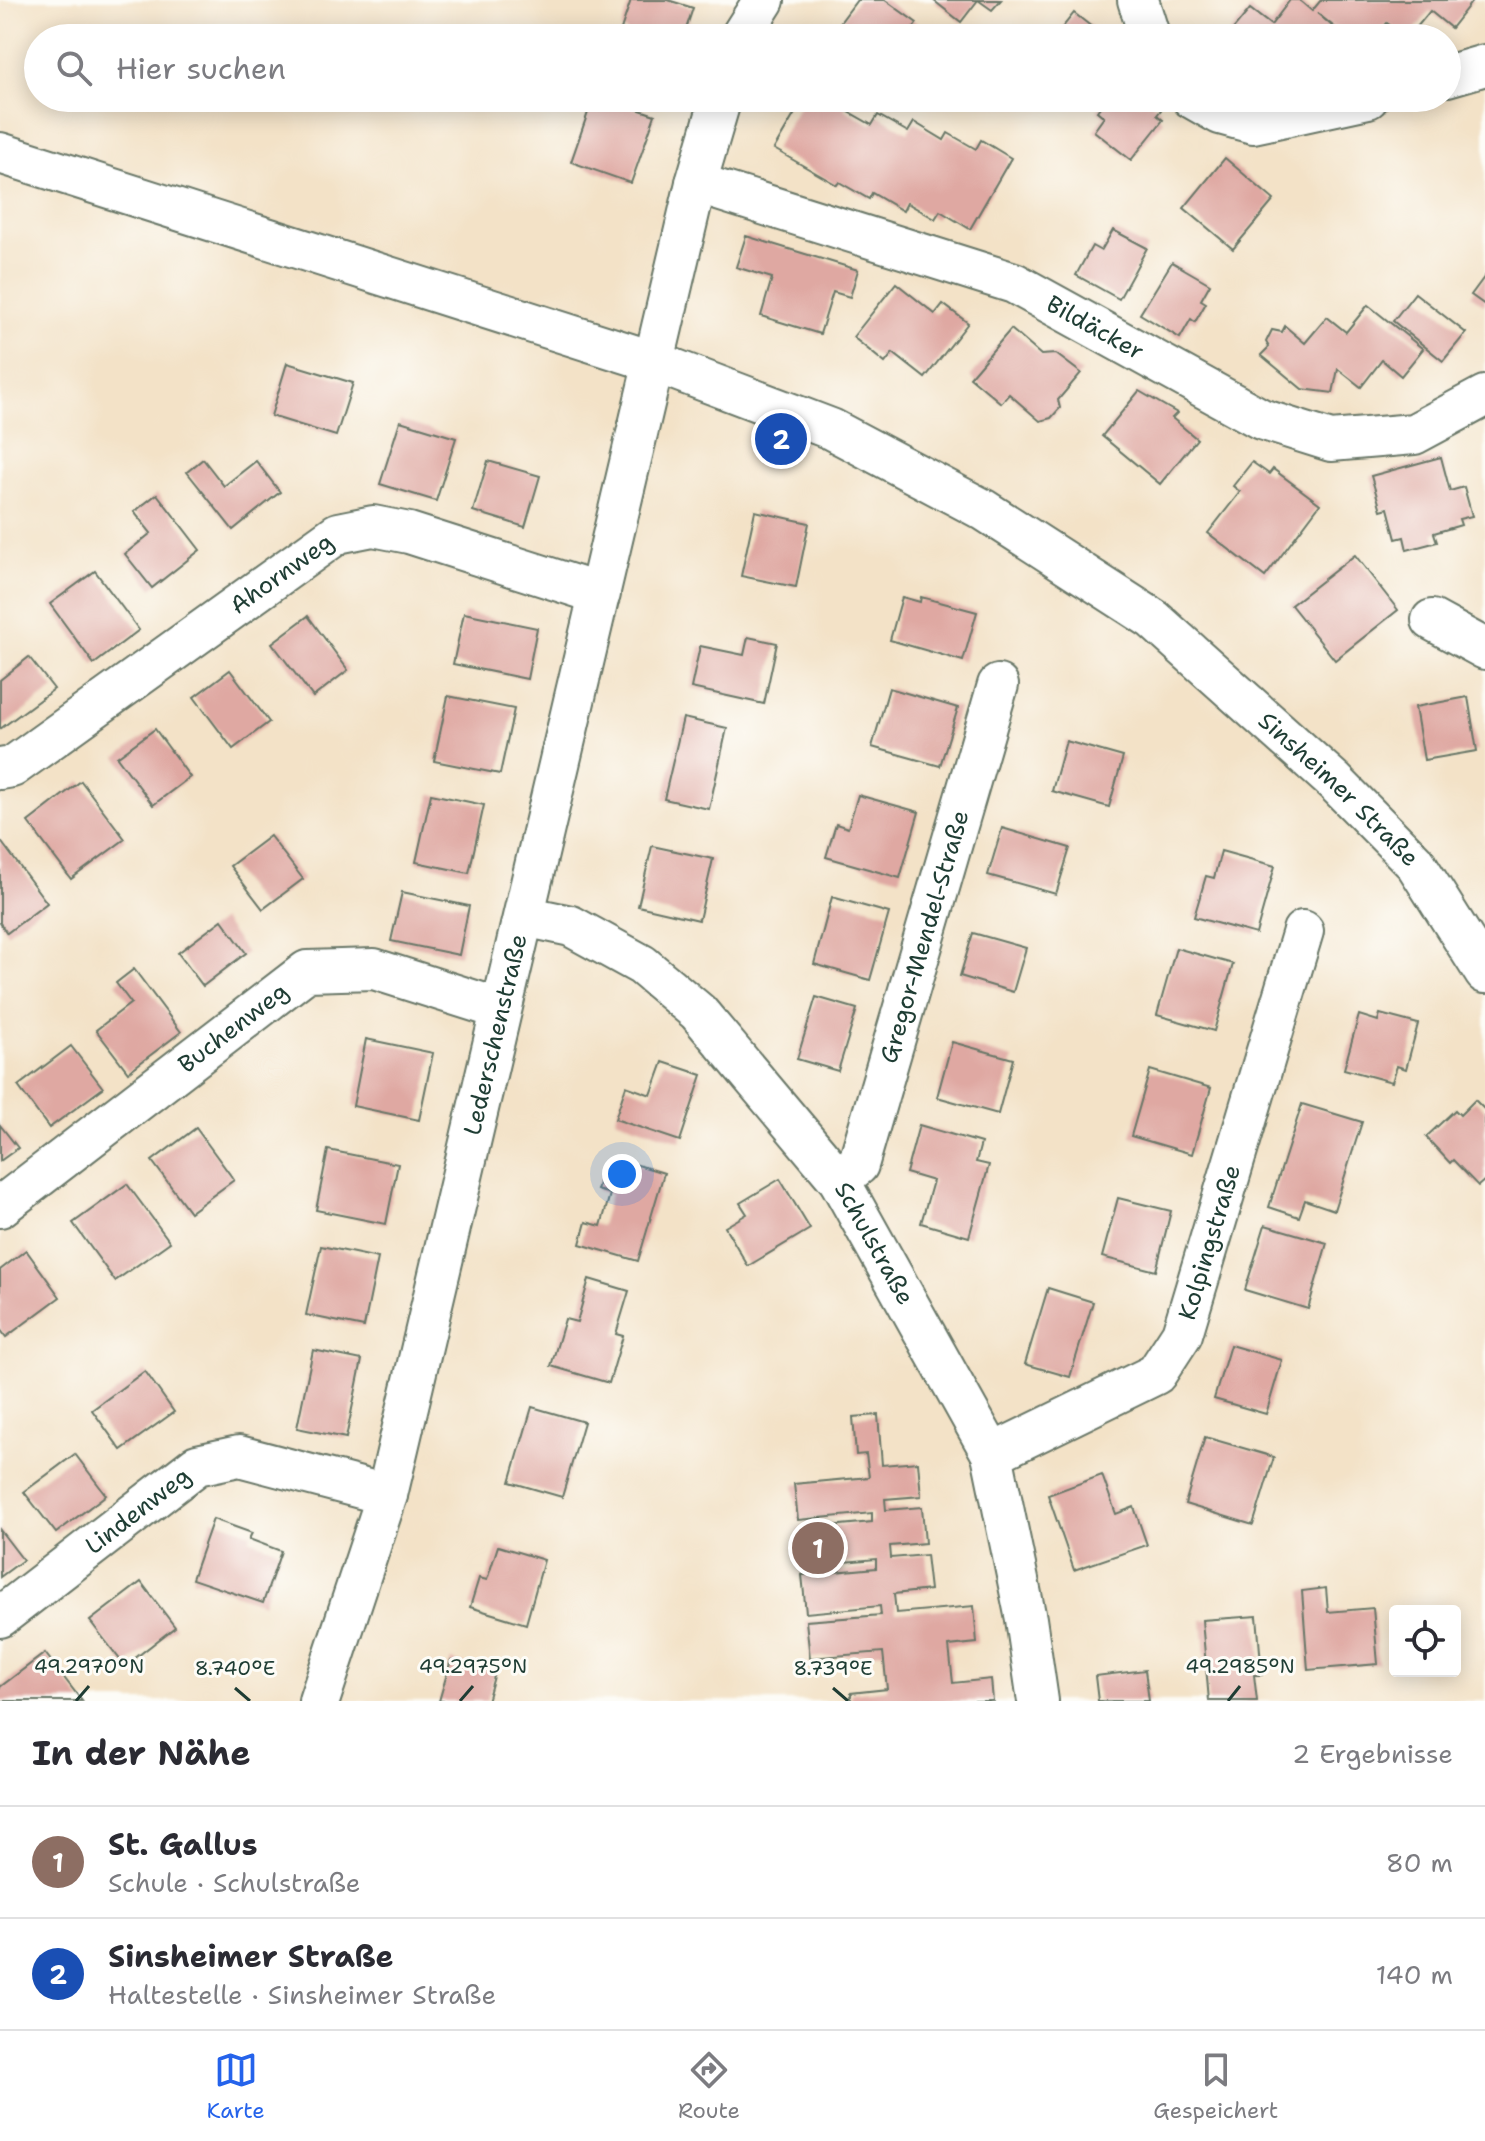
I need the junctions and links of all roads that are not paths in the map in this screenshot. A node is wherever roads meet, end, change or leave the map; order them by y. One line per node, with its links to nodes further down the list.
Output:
1 (764, 0): 3 (street)
2 (1138, 0): 4 (street)
3 (749, 24)
4 (1146, 24)
5 (1485, 65): 6 (street)
6 (1461, 72)
7 (717, 112): 11 (street, Lederschenstraße)
8 (1216, 112): 9 (street)
9 (1304, 112)
10 (0, 153): 12 (street, Sinsheimer Straße)
11 (696, 183): 12 (street, Lederschenstraße); 13 (street, Bildäcker)
12 (655, 362): 14 (street, Lederschenstraße); 21 (street, Sinsheimer Straße)
13 (1485, 396)
14 (600, 594): 18 (street, Ahornweg); 19 (street, Lederschenstraße)
15 (1432, 620): 16 (street)
16 (1485, 649)
17 (998, 685): 23 (street, Gregor-Mendel-Straße)
18 (0, 769)
19 (524, 916): 22 (street, Lederschenstraße); 23 (street, Schulstraße)
20 (1303, 931): 25 (street, Kolpingstraße)
21 (1485, 973)
22 (500, 1009): 24 (street, Buchenweg); 26 (street, Lederschenstraße)
23 (839, 1180): 25 (street, Schulstraße)
24 (0, 1207)
25 (992, 1454): 29 (street, Schulstraße)
26 (387, 1495): 27 (street, Lindenweg); 28 (street, Lederschenstraße)
27 (0, 1617)
28 (319, 1701)
29 (1038, 1701)

